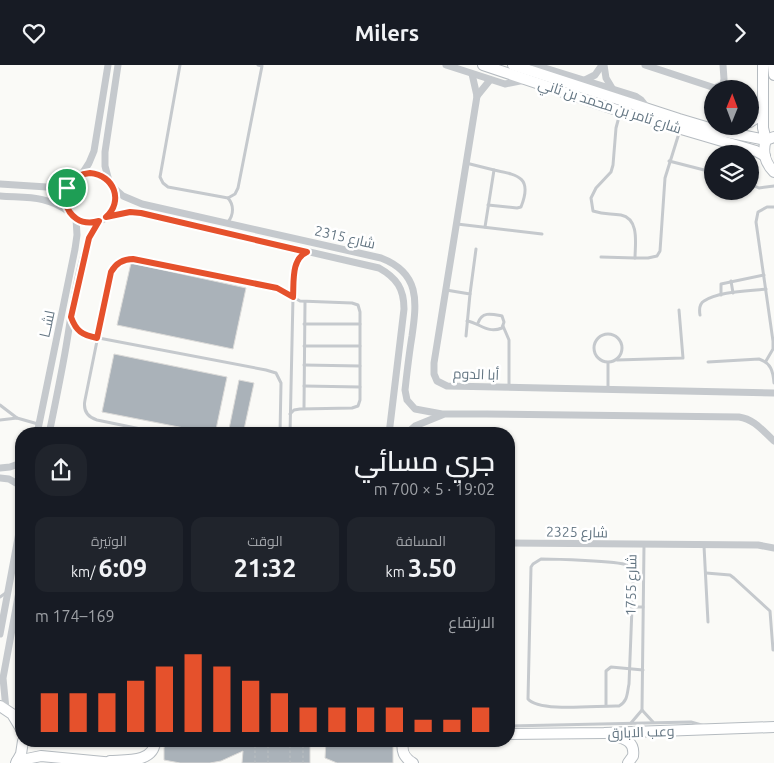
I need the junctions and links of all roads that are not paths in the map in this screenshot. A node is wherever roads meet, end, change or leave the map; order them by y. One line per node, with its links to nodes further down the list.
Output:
1 (108, 65): 35 (street)
2 (118, 65): 36 (street)
3 (180, 65): 43 (lane)
4 (260, 65): 43 (lane)
5 (446, 65): 14 (street)
6 (483, 65): 16 (street, شارع ثامر بن محمد بن ثاني)
7 (513, 65): 22 (street, شارع ثامر بن محمد بن ثاني)
8 (535, 65): 17 (street)
9 (603, 65): 17 (street); 19 (street)
10 (645, 65): 11 (street)
11 (723, 65)
12 (763, 65): 21 (street)
13 (773, 65): 15 (street)
14 (472, 74): 18 (street); 20 (street, أبا الدوم)
15 (774, 75)
16 (526, 79): 18 (street); 23 (street, شارع ثامر بن محمد بن ثاني)
17 (585, 79): 19 (street)
18 (490, 80): 20 (street, أبا الدوم)
19 (612, 88): 22 (street)
20 (477, 96): 31 (street, أبا الدوم)
21 (764, 103): 24 (street); 28 (street)
22 (648, 109): 25 (street, شارع ثامر بن محمد بن ثاني)
23 (620, 111): 26 (street, شارع ثامر بن محمد بن ثاني); 55 (lane)
24 (759, 112)
25 (704, 126)
26 (680, 129): 29 (street, شارع ثامر بن محمد بن ثاني); 30 (lane)
27 (750, 135): 28 (street, شارع ثامر بن محمد بن ثاني)
28 (770, 138): 29 (street)
29 (765, 156): 34 (street)
30 (669, 161): 33 (lane); 55 (lane)
31 (466, 163): 32 (lane); 49 (street, أبا الدوم)
32 (494, 170): 44 (lane); 44 (lane)
33 (704, 171)
34 (774, 172)
35 (82, 174): 36 (street); 37 (street)
36 (109, 181): 40 (street)
37 (71, 182): 38 (street); 46 (street)
38 (0, 184)
39 (774, 186): 41 (lane)
40 (114, 188): 47 (street); 48 (street, شارع 2315)
41 (759, 188)
42 (0, 196): 46 (street)
43 (228, 197): 48 (lane)
44 (488, 205): 50 (lane)
45 (774, 207): 56 (lane)
46 (73, 215): 47 (street); 95 (street, لشــا)
47 (103, 219): 53 (street, شارع 2315); 67 (street, لشــا)
48 (226, 223): 92 (street, شارع 2315)
49 (456, 224): 50 (lane); 58 (street, أبا الدوم)
50 (485, 227): 51 (lane)
51 (542, 234)
52 (476, 249): 61 (lane)
53 (307, 252): 63 (lane); 101 (street, شارع 2315)
54 (600, 257): 55 (lane)
55 (635, 258)
56 (764, 275): 57 (lane); 59 (lane)
57 (731, 281): 60 (lane); 62 (lane)
58 (445, 289): 61 (lane); 86 (street, أبا الدوم)
59 (766, 289): 60 (lane); 78 (lane)
60 (733, 293): 62 (lane)
61 (470, 294): 68 (lane)
62 (720, 295): 66 (lane)
63 (293, 297): 64 (lane); 74 (lane); 91 (lane)
64 (305, 302): 70 (lane); 71 (lane)
65 (679, 310): 77 (lane)
66 (700, 315)
67 (71, 317): 74 (lane); 97 (street, لشــا)
68 (467, 321): 69 (lane); 73 (lane)
69 (478, 323): 72 (lane); 72 (lane)
70 (304, 324): 71 (lane); 75 (lane)
71 (360, 324): 76 (lane)
72 (503, 326): 86 (lane)
73 (466, 336)
74 (97, 338): 98 (lane); 99 (lane)
75 (304, 346): 76 (lane); 81 (lane)
76 (360, 346): 82 (lane)
77 (616, 360): 80 (lane); 80 (lane)
78 (766, 361): 79 (lane); 83 (lane)
79 (708, 362)
80 (608, 363): 87 (lane)
81 (304, 365): 82 (lane); 84 (lane)
82 (360, 366): 85 (lane)
83 (774, 383): 88 (lane)
84 (304, 386): 85 (lane); 90 (lane)
85 (360, 387): 90 (lane)
86 (509, 387): 87 (street, أبا الدوم)
87 (608, 389): 88 (street, أبا الدوم)
88 (774, 393)
89 (0, 405): 93 (lane)
90 (304, 408): 91 (lane)
91 (290, 414): 100 (lane)
92 (442, 414): 102 (street, شارع 2315); 103 (street, شارع 2315)
93 (17, 418): 94 (lane); 95 (lane)
94 (0, 420)
95 (39, 424): 96 (street, لشــا)
96 (38, 427)
97 (50, 427)
98 (131, 427)
99 (280, 427)
100 (290, 427)
101 (390, 427)
102 (414, 427)
103 (774, 441)
104 (15, 465): 105 (street)
105 (0, 468)
106 (0, 478): 107 (street)
107 (15, 482)
108 (515, 543): 110 (street, شارع 2325)
109 (774, 543): 112 (street)
110 (644, 545): 111 (street, شارع 1755); 119 (lane, شارع 1755)
111 (704, 545): 112 (street, شارع 1755); 115 (lane)
112 (758, 545): 113 (street)
113 (774, 548)
114 (15, 554): 116 (street)
115 (706, 573): 121 (lane); 123 (lane)
116 (8, 592): 117 (lane); 122 (street)
117 (0, 597)
118 (632, 607): 119 (lane); 124 (lane); 126 (lane)
119 (643, 607): 125 (lane, شارع 1755)
120 (15, 613): 127 (street)
121 (708, 622)
122 (1, 627)
123 (773, 651)
124 (629, 668): 125 (lane); 126 (lane); 126 (lane)
125 (642, 670): 128 (lane, شارع 1755)
126 (606, 705)
127 (3, 707): 129 (street)
128 (642, 710): 130 (lane); 131 (lane)
129 (15, 717)
130 (654, 723): 131 (lane); 134 (lane)
131 (631, 724): 132 (lane)
132 (515, 726)
133 (774, 727): 134 (street, وعب الابارق)
134 (714, 729): 135 (street, وعب الابارق)
135 (604, 733): 136 (street, وعب الابارق); 145 (street)
136 (515, 734)
137 (22, 747): 141 (street)
138 (157, 747): 142 (street)
139 (402, 747): 144 (street)
140 (67, 760): 141 (street); 142 (street)
141 (16, 762)
142 (104, 762): 143 (street)
143 (114, 763)
144 (413, 763)
145 (628, 763)

